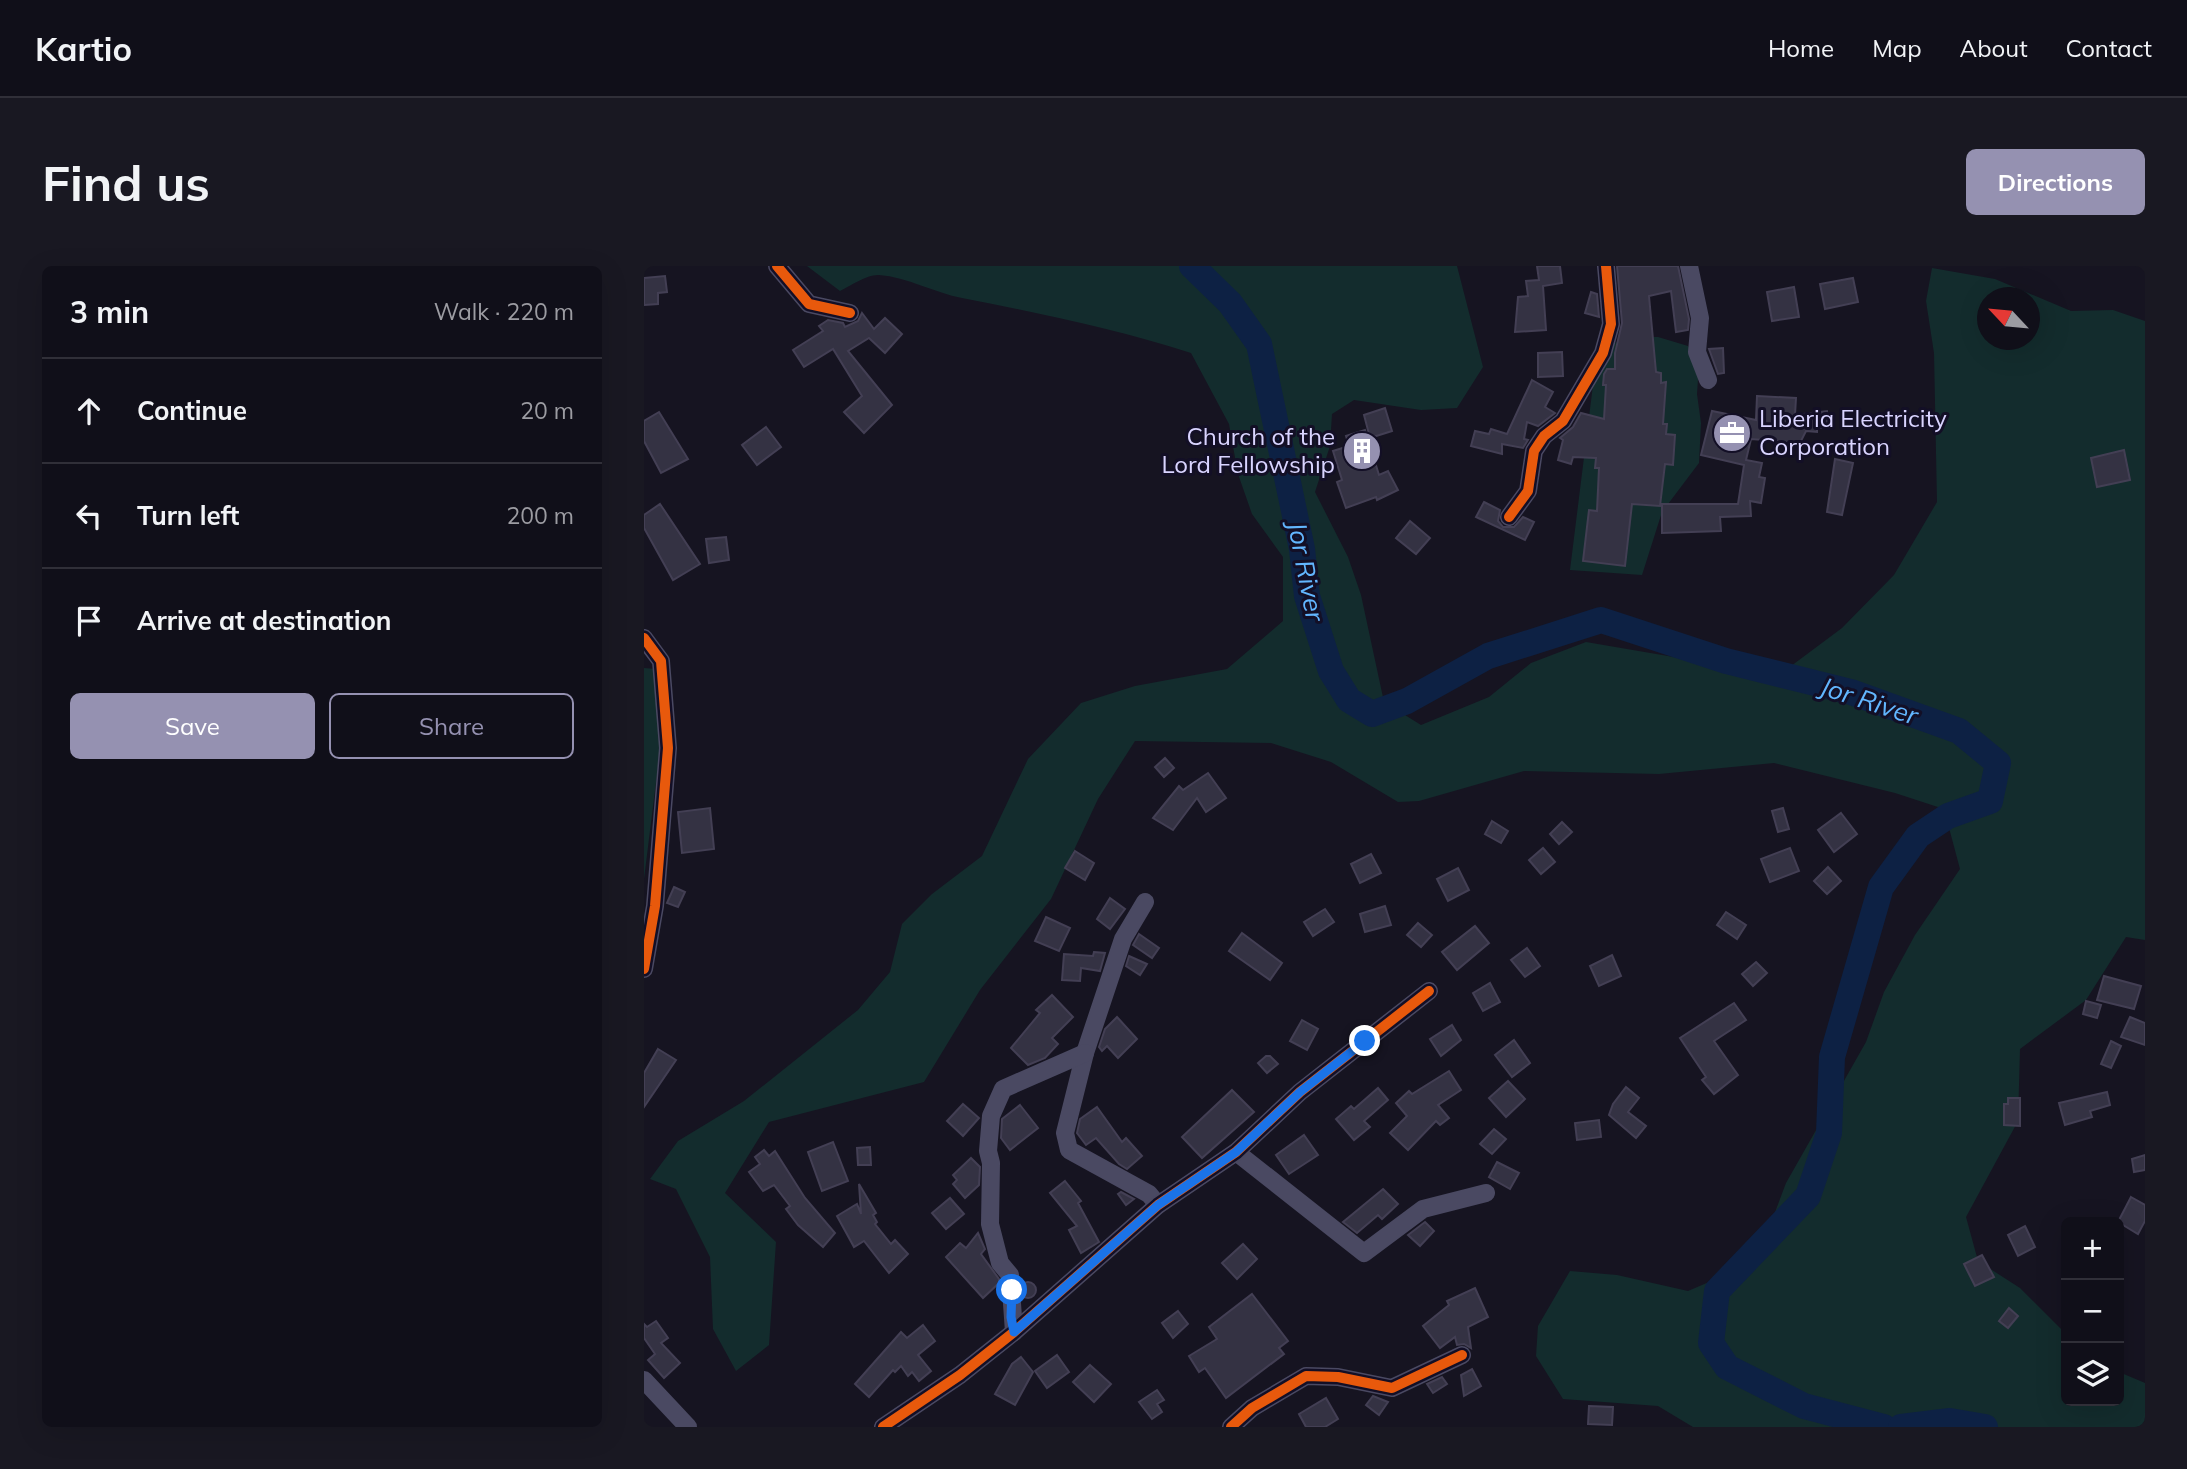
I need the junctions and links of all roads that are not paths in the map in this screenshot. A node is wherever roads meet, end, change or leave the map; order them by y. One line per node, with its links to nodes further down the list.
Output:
1 (777, 266): 4 (street)
2 (1606, 266): 6 (street)
3 (1689, 266): 5 (street)
4 (850, 313)
5 (1708, 380)
6 (1509, 517)
7 (644, 638): 9 (street)
8 (1145, 902): 11 (street)
9 (644, 969)
10 (1429, 991): 12 (street)
11 (1085, 1053): 14 (street); 15 (street)
12 (1236, 1152): 13 (street); 14 (street)
13 (1486, 1193)
14 (1158, 1205): 15 (street)
15 (1014, 1332): 19 (street)
16 (1462, 1354): 20 (street)
17 (644, 1380): 18 (street)
18 (688, 1427)
19 (884, 1427)
20 (1231, 1427)

